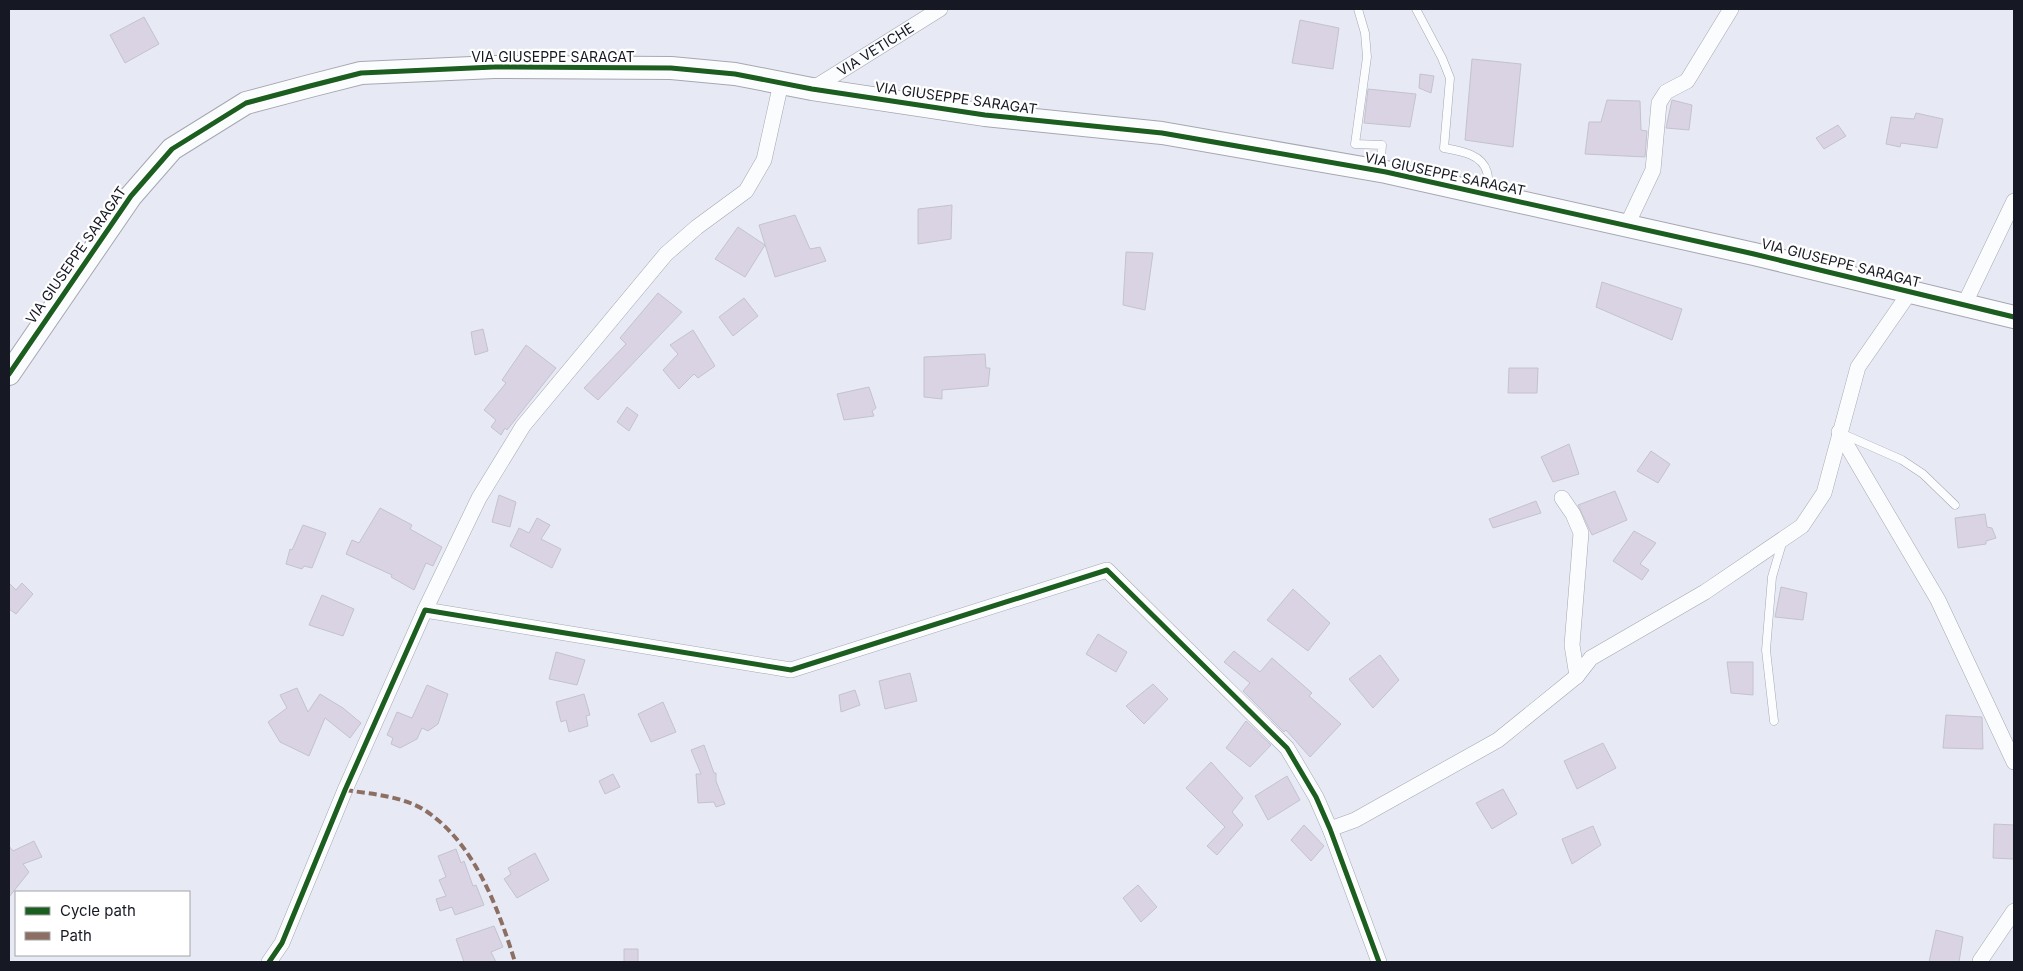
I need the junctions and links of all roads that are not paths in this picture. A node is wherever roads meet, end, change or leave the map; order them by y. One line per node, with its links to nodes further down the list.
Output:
1 (940, 9): 6 (street, VIA VETICHE)
2 (1358, 9): 7 (lane)
3 (1416, 9): 8 (lane)
4 (1731, 9): 10 (street)
5 (781, 83): 6 (street, VIA GIUSEPPE SARAGAT); 14 (street, VIA GIUSEPPE SARAGAT); 19 (street)
6 (812, 89): 7 (street, VIA GIUSEPPE SARAGAT)
7 (1380, 171): 8 (street, VIA GIUSEPPE SARAGAT)
8 (1488, 194): 10 (street, VIA GIUSEPPE SARAGAT)
9 (2014, 201): 12 (street)
10 (1627, 225): 11 (street, VIA GIUSEPPE SARAGAT)
11 (1910, 292): 12 (street, VIA GIUSEPPE SARAGAT); 15 (street)
12 (1964, 305): 13 (street, VIA GIUSEPPE SARAGAT)
13 (2014, 317)
14 (9, 374)
15 (1839, 432): 17 (lane); 18 (street); 22 (street)
16 (1562, 498): 20 (street)
17 (1954, 505)
18 (1783, 538): 20 (street); 21 (lane)
19 (425, 610): 23 (street); 26 (street)
20 (1577, 676): 23 (street)
21 (1774, 721)
22 (2014, 762)
23 (1330, 829): 27 (street)
24 (2014, 911): 25 (street)
25 (1980, 961)
26 (269, 962)
27 (1379, 962)

